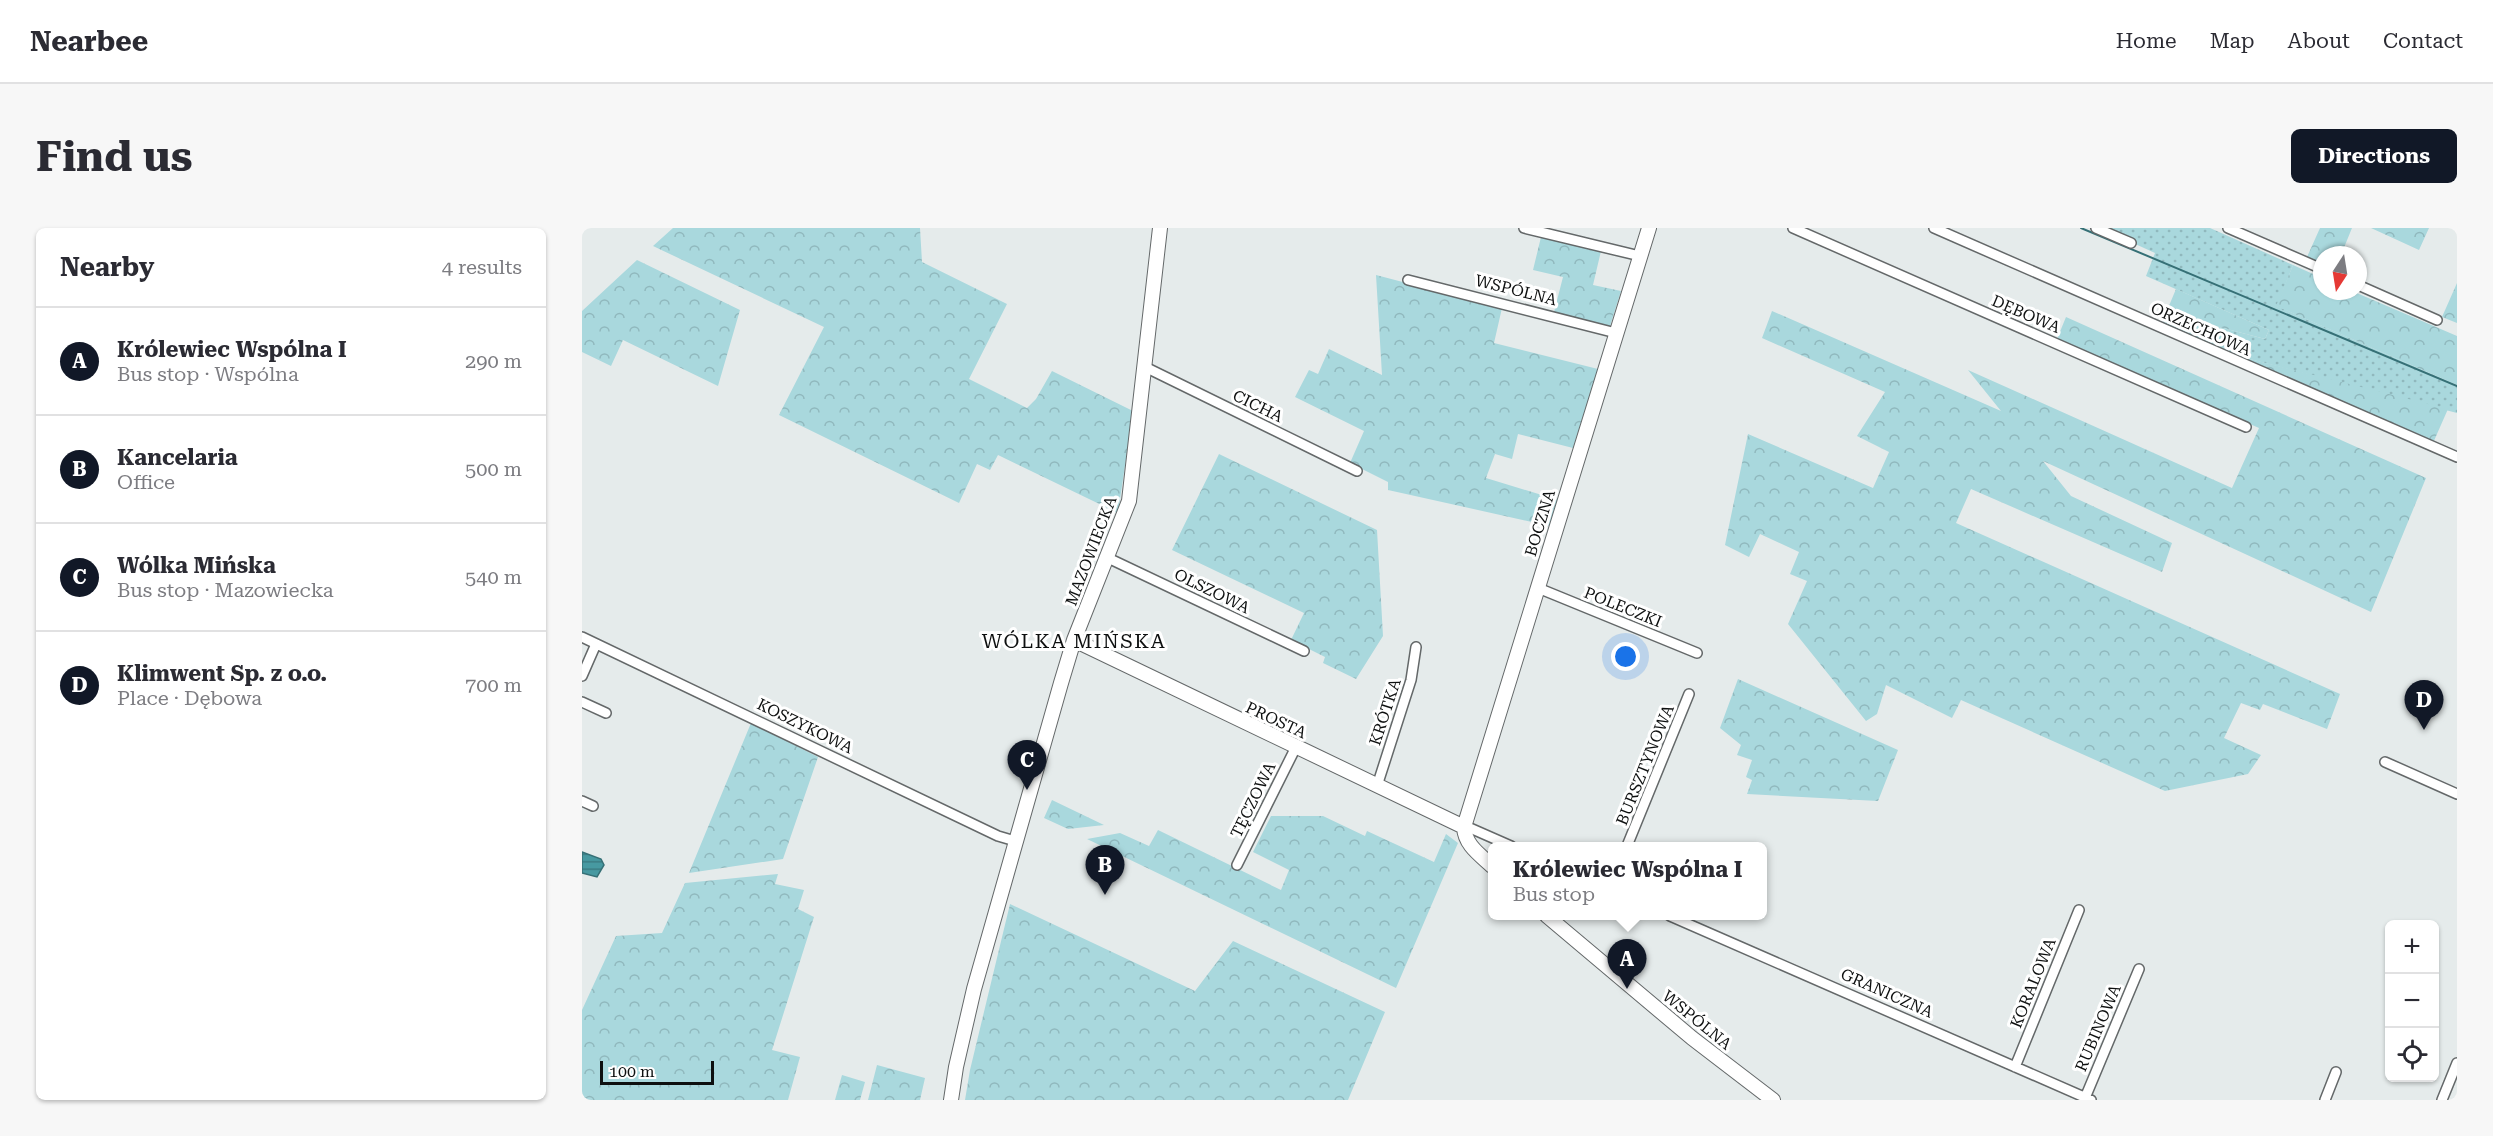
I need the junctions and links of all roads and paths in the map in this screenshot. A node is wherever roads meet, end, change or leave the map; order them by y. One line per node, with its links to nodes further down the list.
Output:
1 (1160, 228): 15 (street, MAZOWIECKA)
2 (1524, 228): 9 (street)
3 (1648, 228): 9 (street, BOCZNA)
4 (1793, 228): 16 (street, DĘBOWA)
5 (1934, 228): 17 (street, ORZECHOWA)
6 (2096, 228): 8 (street)
7 (2232, 229): 10 (street)
8 (2131, 243)
9 (1640, 256): 14 (street, BOCZNA)
10 (2313, 265)
11 (1408, 280): 14 (street, WSPÓLNA)
12 (2367, 289): 13 (street)
13 (2437, 320)
14 (1616, 333): 20 (street, BOCZNA)
15 (1145, 367): 18 (street, CICHA); 19 (street, MAZOWIECKA)
16 (2246, 427)
17 (2457, 457)
18 (1357, 471)
19 (1108, 558): 22 (street, MAZOWIECKA); 25 (street, OLSZOWA)
20 (1538, 588): 26 (street, POLECZKI); 37 (street, BOCZNA)
21 (582, 638): 23 (street, KOSZYKOWA)
22 (1074, 640): 31 (street, PROSTA); 38 (street, MAZOWIECKA)
23 (596, 644): 27 (street); 38 (street, KOSZYKOWA)
24 (1416, 647): 33 (street, KRÓTKA)
25 (1304, 651)
26 (1697, 653)
27 (582, 676)
28 (1689, 694): 40 (street, BURSZTYNOWA)
29 (582, 702): 30 (street)
30 (606, 713)
31 (1296, 747): 33 (street, PROSTA); 42 (street, TĘCZOWA)
32 (2385, 762): 34 (street)
33 (1377, 786): 37 (street, PROSTA)
34 (2457, 794)
35 (582, 801): 36 (street)
36 (593, 806)
37 (1464, 827): 39 (street); 41 (street)
38 (1015, 841): 51 (street, MAZOWIECKA)
39 (1502, 842)
40 (1630, 842)
41 (1488, 862)
42 (1237, 865)
43 (2079, 910): 48 (street, KORALOWA)
44 (1553, 920): 52 (street, WSPÓLNA)
45 (1681, 920): 48 (street, GRANICZNA)
46 (2139, 969): 50 (street, RUBINOWA)
47 (2457, 1063): 54 (street)
48 (2015, 1067): 50 (street, GRANICZNA)
49 (2336, 1072): 53 (street)
50 (2088, 1099)
51 (951, 1100)
52 (1773, 1100)
53 (2325, 1100)
54 (2442, 1100)

